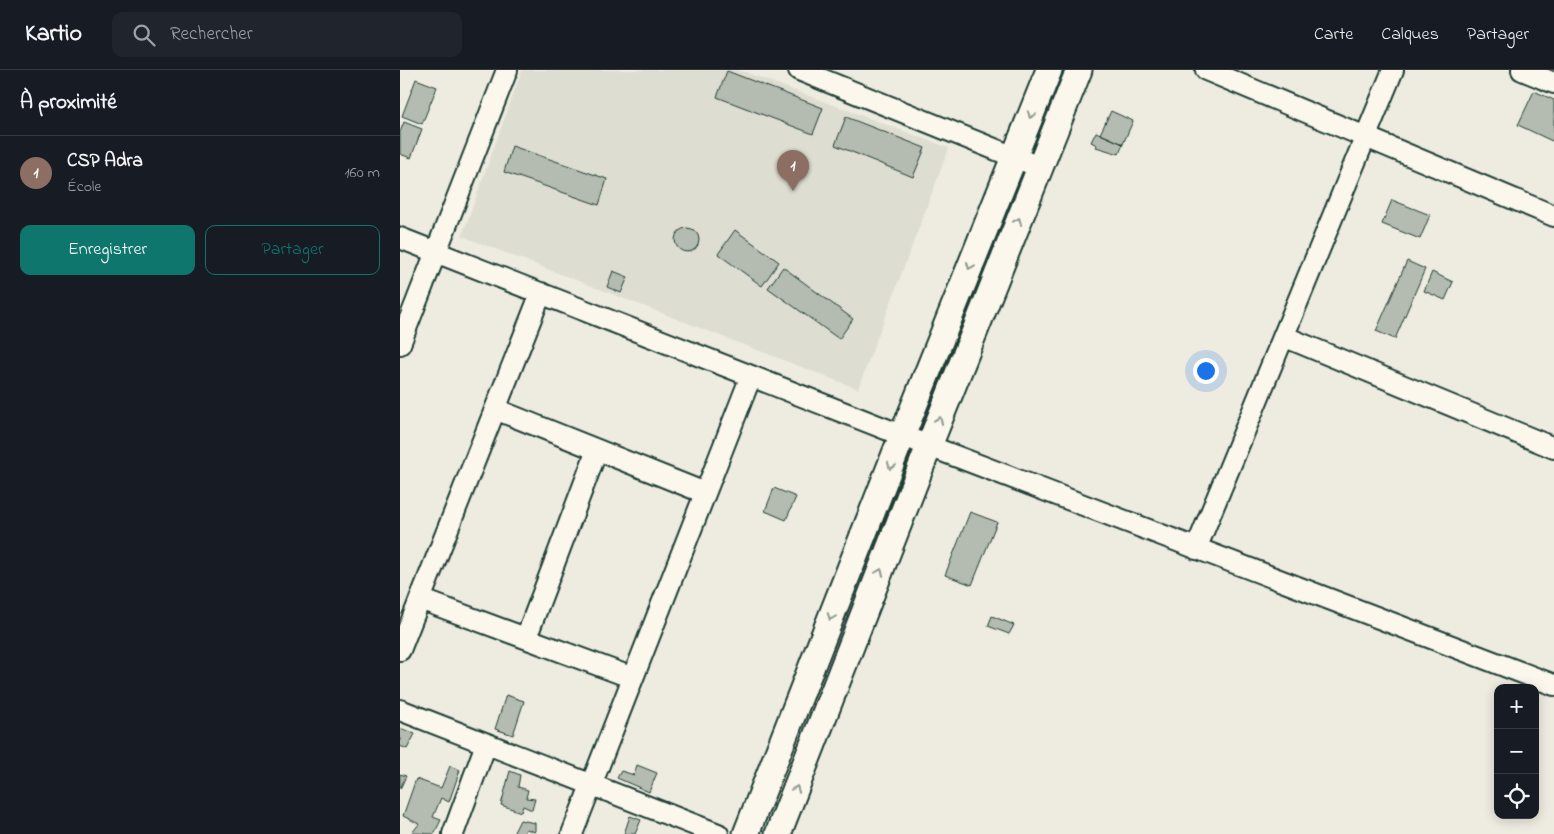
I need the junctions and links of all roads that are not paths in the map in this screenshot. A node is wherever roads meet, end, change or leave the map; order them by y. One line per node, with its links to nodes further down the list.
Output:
1 (508, 70): 14 (street)
2 (799, 70): 10 (street)
3 (1049, 70): 10 (main road, one-way to 10)
4 (1079, 70): 11 (main road)
5 (1206, 70): 9 (street)
6 (1393, 70): 9 (street)
7 (1522, 70): 8 (street)
8 (1554, 83)
9 (1365, 137): 12 (street); 16 (street)
10 (1013, 157): 11 (street); 20 (main road, one-way to 20)
11 (1039, 167): 21 (main road, one-way to 11)
12 (1554, 216)
13 (400, 238): 14 (street)
14 (436, 252): 15 (street); 17 (street)
15 (541, 293): 18 (street); 19 (street)
16 (1283, 336): 22 (street); 25 (street)
17 (400, 344)
18 (751, 376): 20 (street); 24 (street)
19 (495, 409): 23 (street); 26 (street)
20 (902, 436): 21 (street); 37 (main road, one-way to 37)
21 (929, 446): 25 (street); 38 (main road, one-way to 21)
22 (1554, 448)
23 (597, 450): 24 (street); 27 (street)
24 (705, 493): 29 (street)
25 (1196, 548): 30 (street)
26 (420, 599): 27 (street); 28 (street)
27 (526, 638): 29 (street)
28 (400, 650)
29 (633, 678): 33 (street)
30 (1554, 685)
31 (400, 710): 32 (street)
32 (486, 744): 33 (street); 34 (street)
33 (591, 785): 35 (street); 36 (street)
34 (453, 834)
35 (572, 834)
36 (718, 834)
37 (746, 834)
38 (778, 834)

